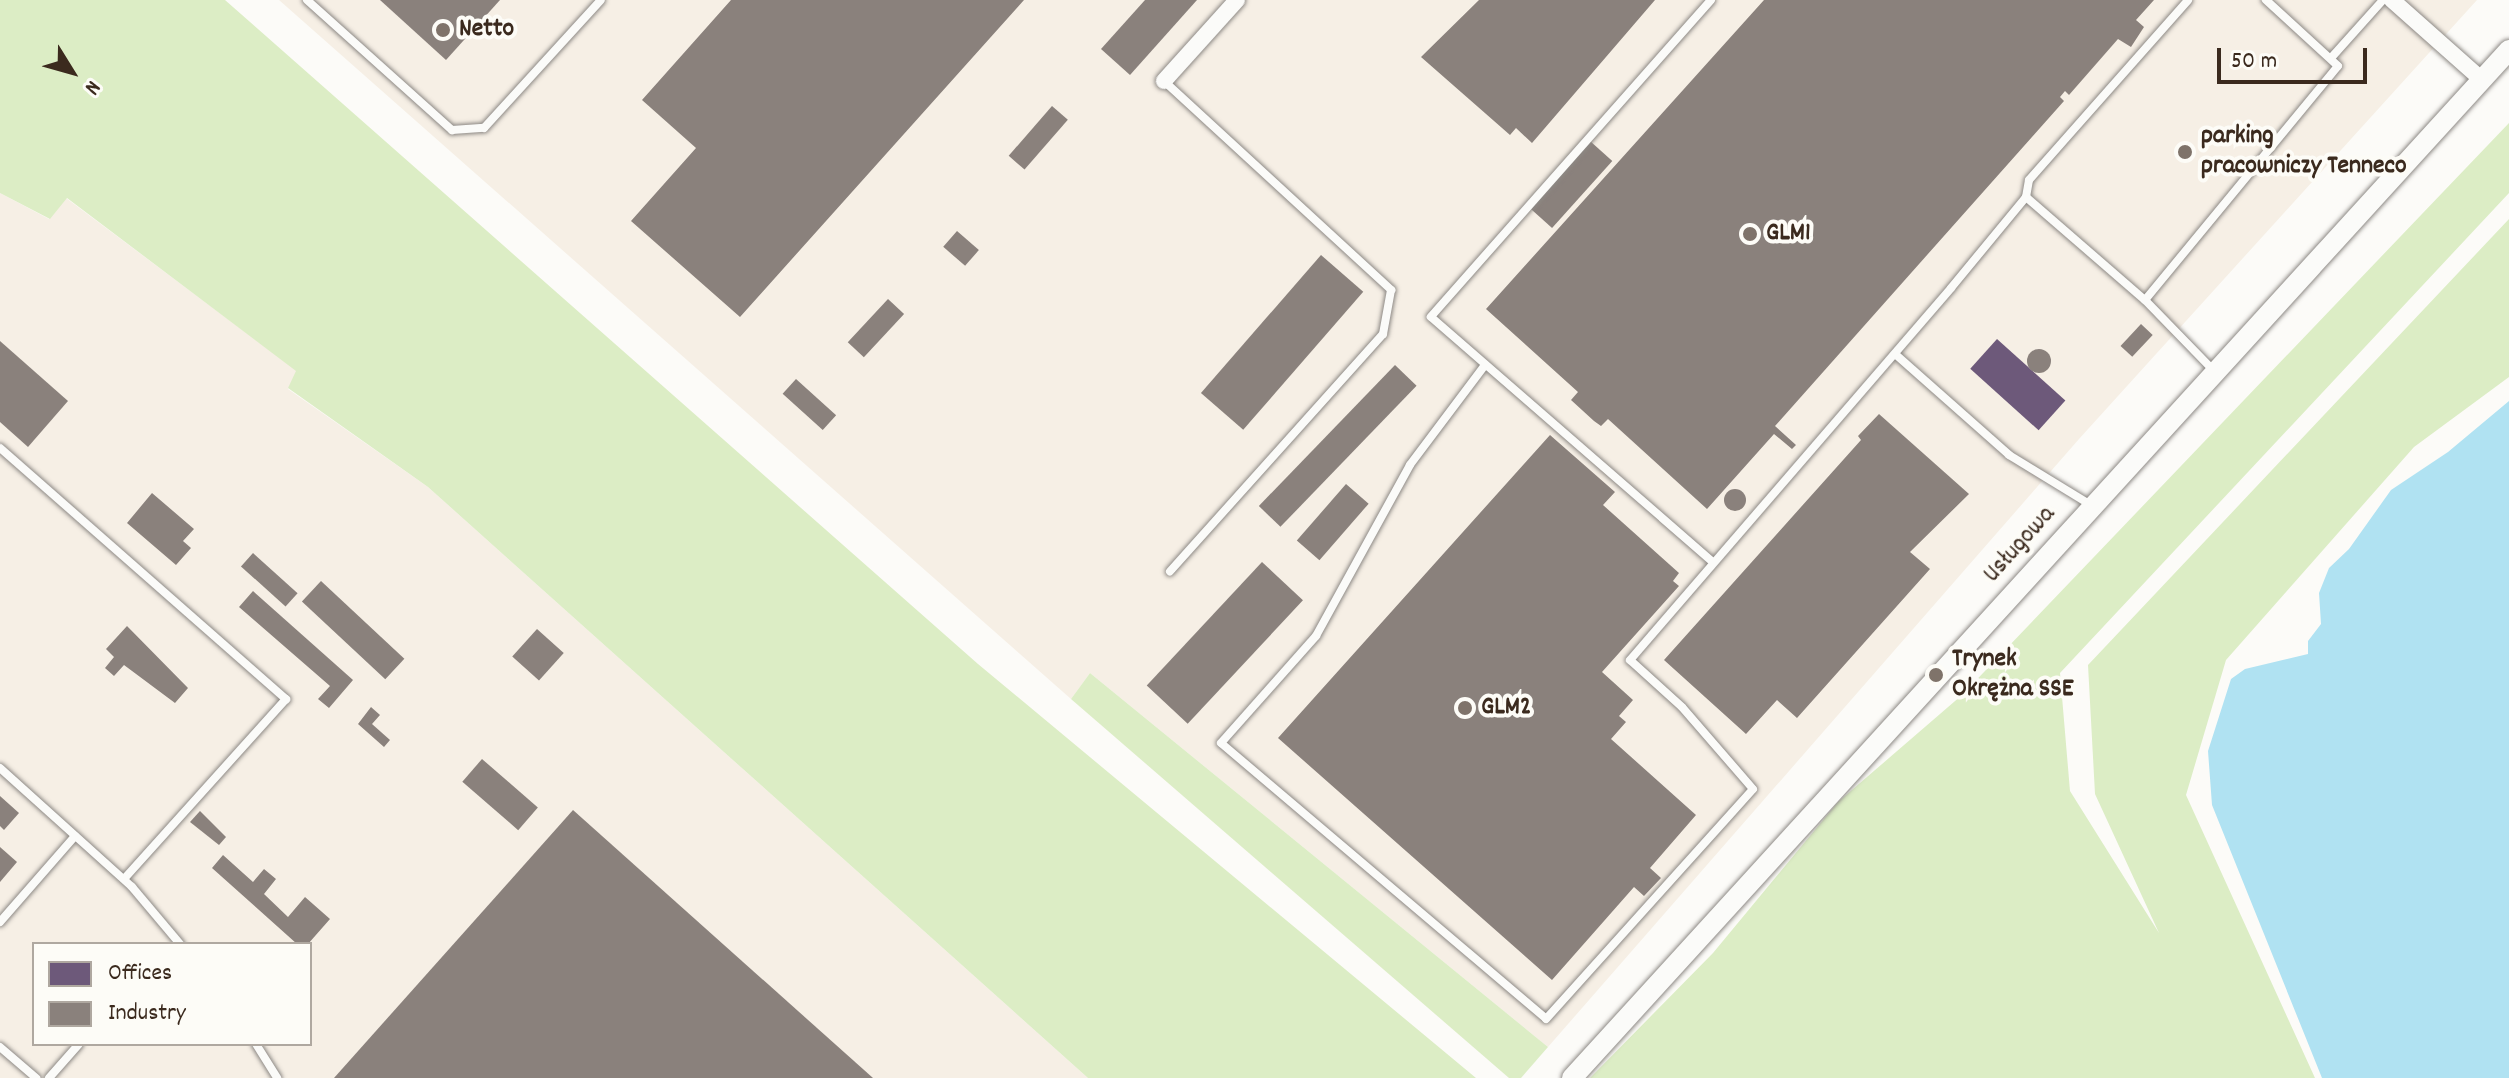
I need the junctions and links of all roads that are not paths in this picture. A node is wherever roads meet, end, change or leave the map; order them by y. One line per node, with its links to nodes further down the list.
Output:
1 (307, 0): 2 (lane)
2 (601, 0)
3 (1237, 0): 12 (street)
4 (1711, 0): 16 (lane)
5 (2188, 0): 13 (lane)
6 (2266, 0): 10 (lane)
7 (2383, 0): 10 (lane)
8 (2392, 0): 11 (street)
9 (2509, 50): 11 (street, Usługowa)
10 (2331, 58): 14 (lane)
11 (2481, 79): 17 (street, Usługowa)
12 (1164, 81): 21 (lane)
13 (2026, 197): 14 (lane); 15 (lane)
14 (2145, 300): 17 (lane)
15 (1895, 354): 19 (lane); 20 (lane)
16 (1485, 365): 20 (lane); 20 (lane)
17 (2213, 370): 19 (street, Usługowa)
18 (0, 448): 24 (lane)
19 (2091, 505): 35 (street, Usługowa)
20 (1711, 560)
21 (1170, 571)
22 (0, 768): 23 (lane)
23 (75, 836): 24 (lane); 25 (lane)
24 (124, 879): 26 (lane)
25 (0, 922)
26 (173, 936): 27 (lane); 28 (lane)
27 (168, 942)
28 (178, 942)
29 (77, 1046): 33 (lane)
30 (257, 1046): 34 (lane)
31 (0, 1047): 32 (lane)
32 (36, 1078)
33 (49, 1078)
34 (277, 1078)
35 (1572, 1078)

